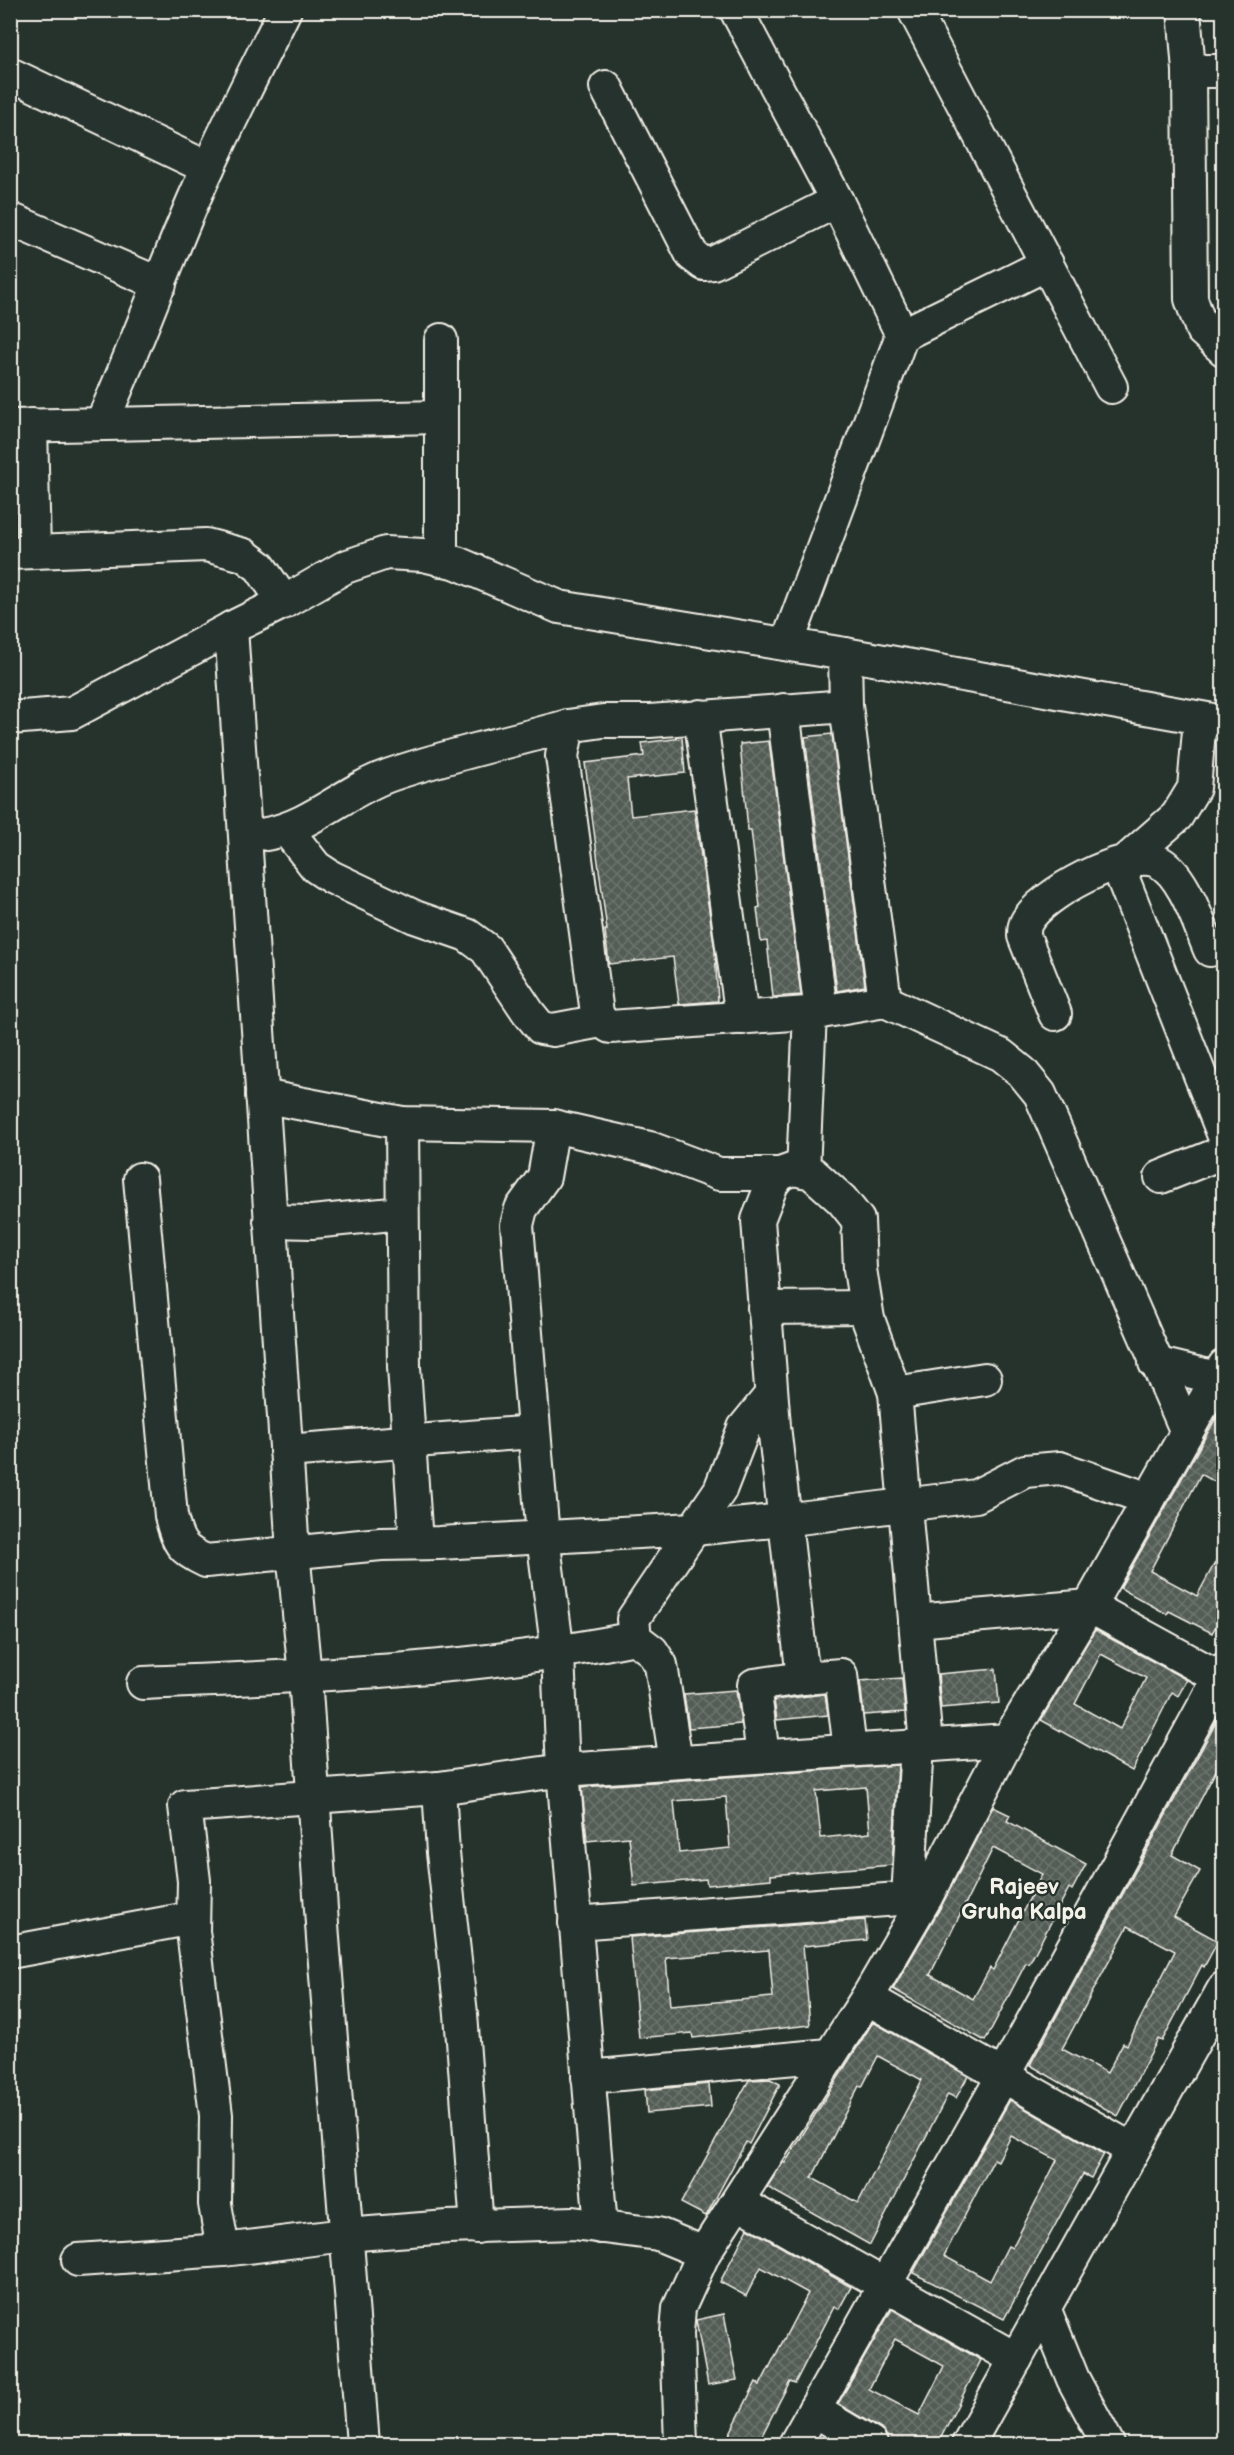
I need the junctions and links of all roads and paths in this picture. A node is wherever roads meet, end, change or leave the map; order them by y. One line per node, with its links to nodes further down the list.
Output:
1 (736, 10): 10 (street)
2 (914, 10): 12 (street)
3 (1184, 10): 5 (street)
4 (279, 12): 9 (street)
5 (1189, 71): 6 (street); 16 (street)
6 (1224, 71)
7 (10, 74): 9 (street)
8 (606, 87): 10 (street)
9 (208, 168): 13 (street)
10 (837, 201): 14 (street)
11 (10, 219): 13 (street)
12 (1047, 264): 14 (street); 17 (street)
13 (160, 284): 19 (street)
14 (902, 335): 25 (street)
15 (441, 340): 18 (street)
16 (1224, 350)
17 (1111, 387)
18 (441, 417): 19 (street); 22 (street)
19 (102, 422): 20 (street)
20 (21, 426): 21 (street)
21 (22, 552): 23 (street)
22 (441, 560): 23 (street); 25 (street)
23 (284, 603): 24 (street)
24 (231, 628): 30 (street); 34 (street)
25 (787, 644): 26 (street)
26 (845, 654): 27 (street); 31 (street)
27 (846, 706): 28 (street); 37 (street)
28 (783, 710): 29 (street); 38 (street)
29 (700, 717): 32 (street); 40 (street)
30 (10, 718)
31 (1212, 721): 35 (street)
32 (568, 726): 33 (street); 41 (street)
33 (287, 830): 34 (street); 41 (street)
34 (245, 837): 42 (street)
35 (1127, 860): 36 (street); 39 (street); 45 (street)
36 (1210, 950)
37 (885, 1001): 38 (street); 54 (street)
38 (815, 1012): 40 (street); 47 (street)
39 (1055, 1014)
40 (742, 1018): 41 (street)
41 (601, 1022)
42 (262, 1096): 43 (street); 51 (street)
43 (402, 1123): 44 (street); 50 (street)
44 (553, 1126): 47 (street); 59 (street)
45 (1224, 1136)
46 (1224, 1152): 48 (street)
47 (792, 1173): 52 (street); 53 (street)
48 (1161, 1178)
49 (140, 1179): 69 (street)
50 (402, 1213): 51 (street); 61 (street)
51 (270, 1221): 62 (street)
52 (866, 1306): 53 (street); 57 (street)
53 (764, 1308): 58 (street)
54 (1155, 1363): 55 (street); 60 (street)
55 (1220, 1372): 60 (street)
56 (985, 1379): 57 (street)
57 (895, 1393): 64 (street)
58 (771, 1395): 65 (street); 66 (street)
59 (534, 1432): 61 (street); 67 (street)
60 (1187, 1432): 63 (street)
61 (409, 1442): 62 (street); 68 (street)
62 (286, 1451): 69 (street)
63 (1149, 1499): 64 (street); 70 (street)
64 (905, 1503): 65 (street); 71 (street)
65 (783, 1520): 66 (street); 76 (street)
66 (694, 1529): 67 (street); 72 (street)
67 (543, 1537): 68 (street); 73 (street)
68 (416, 1543): 69 (street)
69 (293, 1551): 75 (street)
70 (1089, 1606): 71 (street); 74 (street); 78 (street)
71 (915, 1621): 79 (street)
72 (635, 1638): 73 (street); 82 (street)
73 (558, 1654): 75 (street); 83 (street)
74 (1222, 1675): 93 (street)
75 (305, 1676): 77 (street); 85 (street)
76 (803, 1678): 80 (street); 81 (street)
77 (143, 1683)
78 (1008, 1740): 79 (street); 86 (street)
79 (922, 1745): 80 (street); 86 (street)
80 (850, 1750): 81 (street)
81 (763, 1756): 82 (street)
82 (676, 1762): 83 (street)
83 (563, 1770): 84 (street); 88 (street)
84 (439, 1788): 85 (street); 97 (street)
85 (314, 1798): 87 (street); 99 (street)
86 (917, 1897): 88 (street); 91 (street)
87 (193, 1917): 89 (street); 100 (street)
88 (574, 1923): 94 (street)
89 (10, 1952)
90 (1224, 1988): 95 (street)
91 (867, 1998): 92 (street); 93 (street)
92 (829, 2055): 94 (street); 96 (street)
93 (1003, 2076): 95 (street); 103 (street)
94 (588, 2077): 98 (street)
95 (1133, 2150): 104 (street)
96 (738, 2202): 101 (street); 103 (street)
97 (477, 2227): 98 (street); 99 (street)
98 (601, 2227): 101 (street)
99 (345, 2235): 100 (street); 107 (street)
100 (223, 2250): 102 (street)
101 (704, 2253): 108 (street)
102 (78, 2260)
103 (885, 2284): 105 (street); 106 (street)
104 (1044, 2308): 105 (street); 112 (street)
105 (1016, 2359): 111 (street)
106 (814, 2410): 109 (street); 110 (street)
107 (363, 2445)
108 (681, 2445)
109 (795, 2445)
110 (871, 2445)
111 (968, 2445)
112 (1108, 2445)

